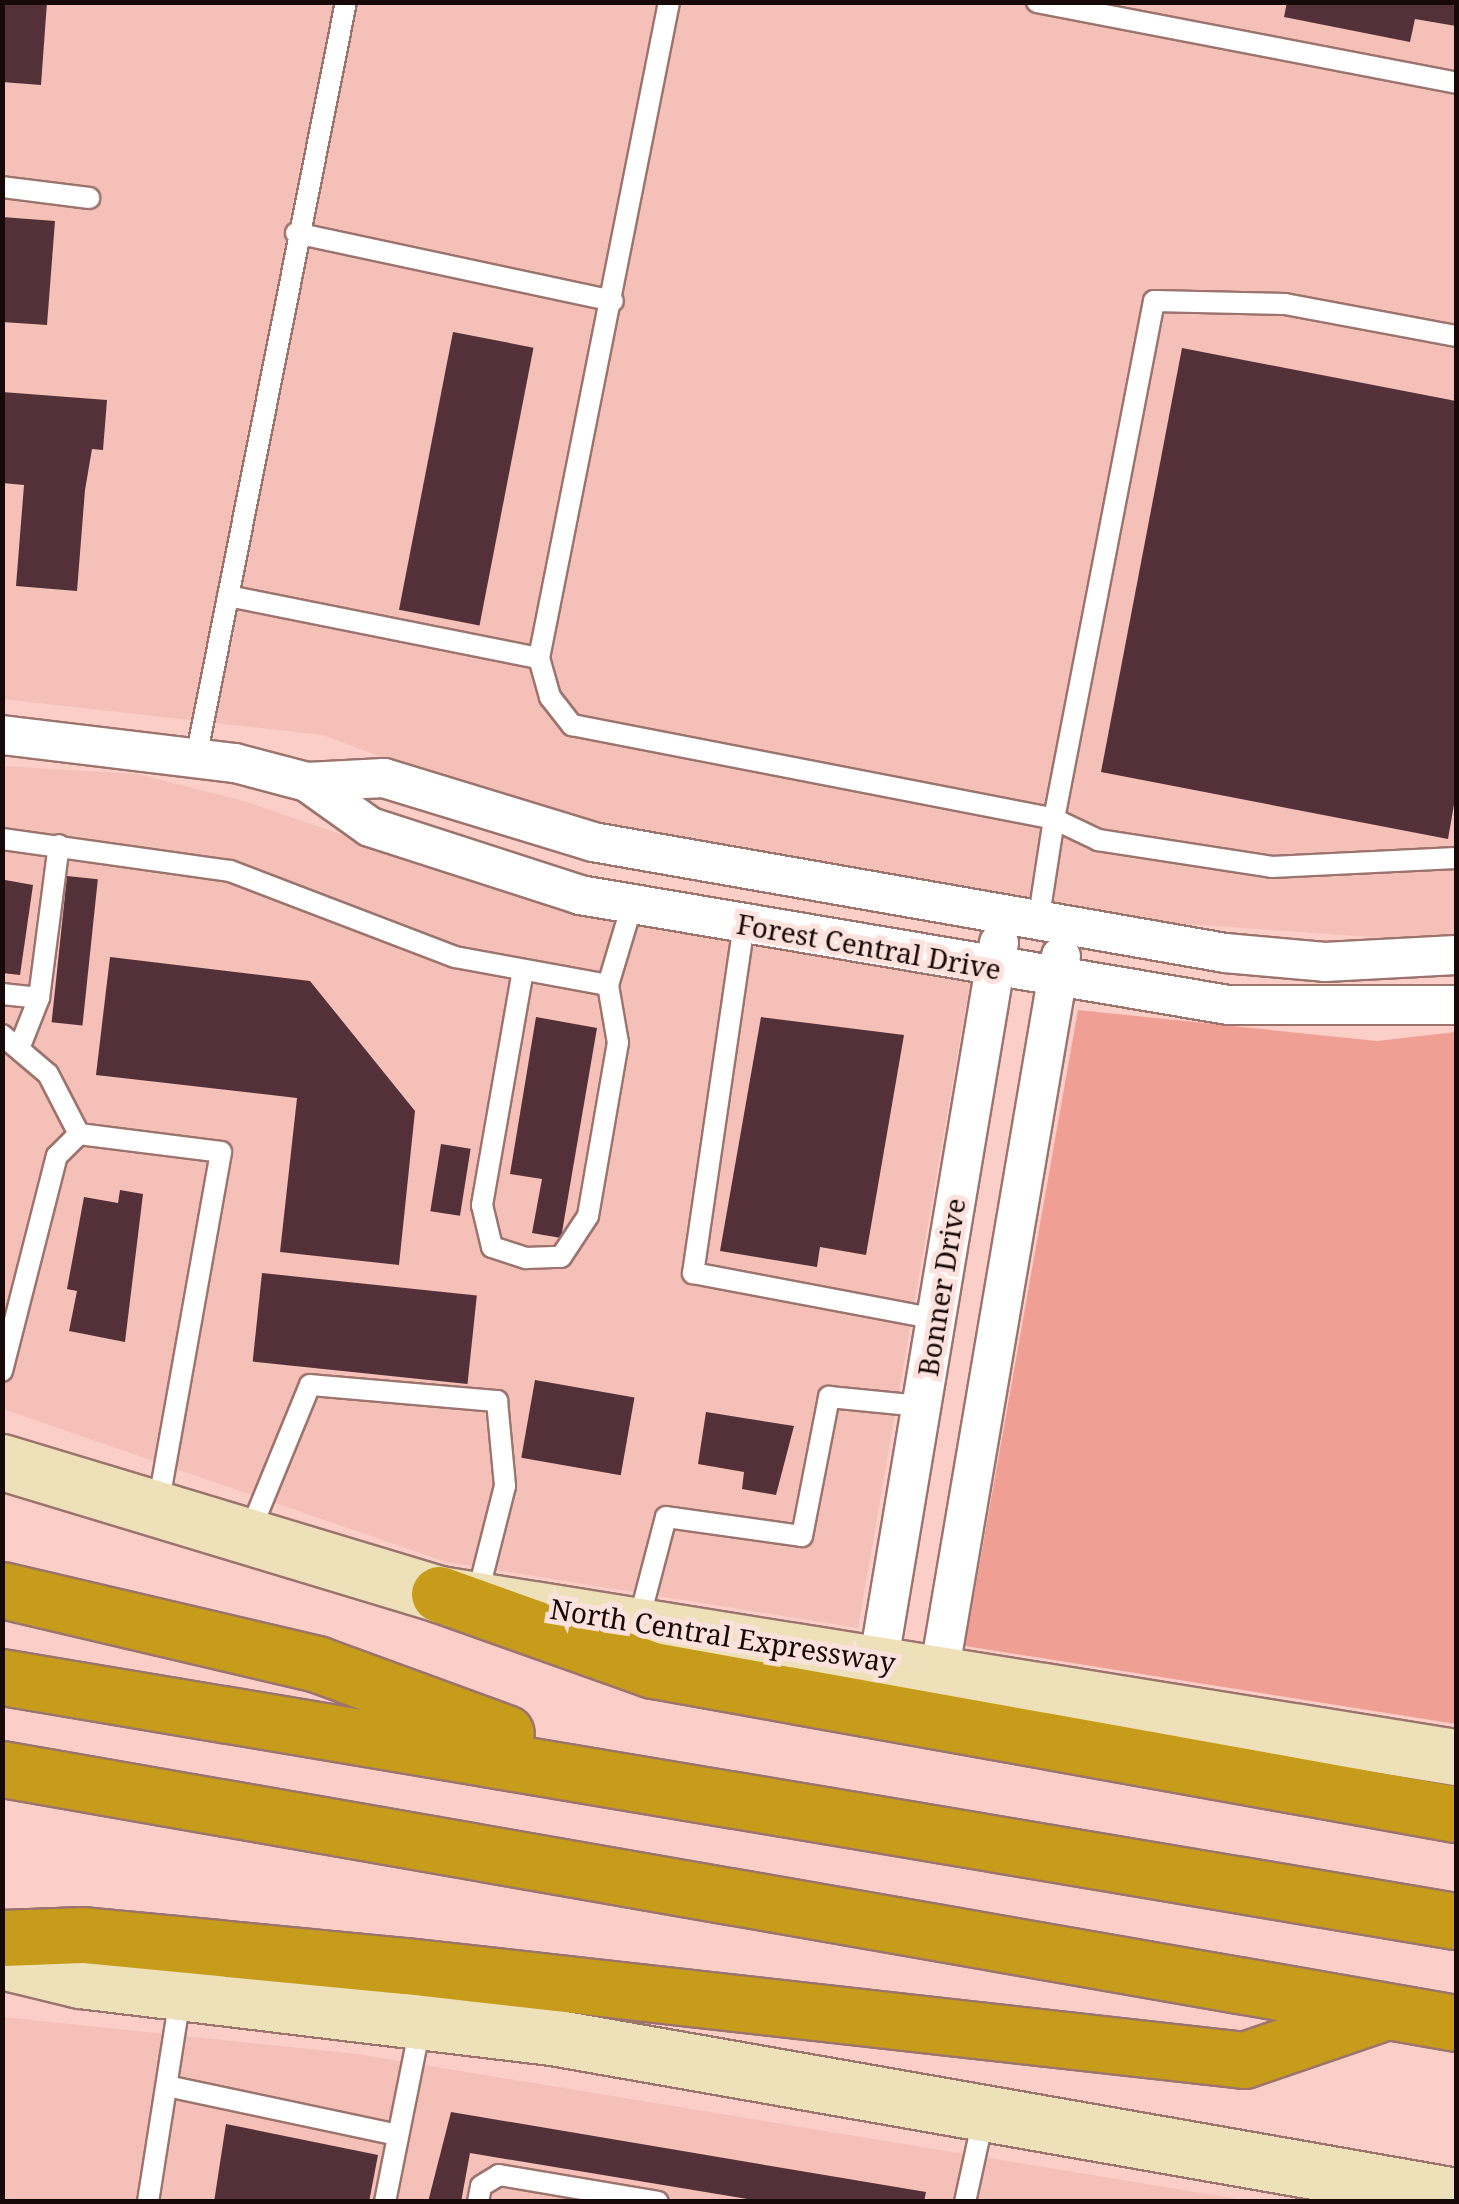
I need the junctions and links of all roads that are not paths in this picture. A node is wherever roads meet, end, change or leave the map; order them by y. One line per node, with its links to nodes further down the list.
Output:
1 (346, 2): 7 (lane)
2 (668, 2): 8 (lane)
3 (1038, 2): 4 (lane)
4 (1456, 83)
5 (2, 187): 6 (lane)
6 (89, 198)
7 (296, 234): 8 (lane); 10 (lane)
8 (613, 301): 11 (lane)
9 (1456, 336): 15 (lane)
10 (228, 596): 11 (lane); 13 (lane)
11 (539, 658): 15 (lane)
12 (2, 735): 13 (street, Forest Central Drive)
13 (196, 758): 14 (street, Forest Central Drive)
14 (307, 782): 19 (street, Forest Central Drive); 20 (street, Forest Central Drive)
15 (1054, 819): 18 (lane); 20 (lane)
16 (2, 839): 17 (lane)
17 (59, 846): 24 (lane); 28 (lane)
18 (1456, 858)
19 (632, 905): 21 (street, Forest Central Drive); 26 (lane)
20 (1036, 921): 22 (street, Forest Central Drive); 23 (street, Bonner Drive); 25 (street)
21 (744, 924): 23 (street, Forest Central Drive); 32 (lane)
22 (1456, 955)
23 (994, 968): 25 (street, Forest Central Drive); 32 (street, Bonner Drive)
24 (524, 970): 26 (lane); 26 (lane)
25 (1057, 978): 29 (street, Forest Central Drive); 42 (street)
26 (608, 985)
27 (2, 994): 28 (lane)
28 (39, 998): 30 (lane)
29 (1456, 1005)
30 (11, 1040): 31 (lane)
31 (78, 1134): 33 (lane); 36 (lane)
32 (936, 1318): 34 (street, Bonner Drive)
33 (2, 1371)
34 (921, 1406): 40 (lane); 41 (street, Bonner Drive)
35 (2, 1462): 36 (main road, North Central Expressway)
36 (157, 1512): 37 (main road, North Central Expressway)
37 (245, 1542): 39 (main road, North Central Expressway); 39 (lane)
38 (2, 1590): 46 (highway)
39 (458, 1597): 40 (main road, North Central Expressway); 47 (highway)
40 (639, 1620): 41 (main road, North Central Expressway)
41 (880, 1659): 42 (main road, North Central Expressway)
42 (940, 1668): 44 (main road, North Central Expressway)
43 (2, 1678): 46 (highway)
44 (1456, 1757)
45 (7, 1772): 52 (highway)
46 (621, 1776): 48 (highway)
47 (1456, 1814)
48 (1456, 1921)
49 (2, 1938): 52 (highway)
50 (2, 1961): 51 (main road)
51 (181, 1990): 53 (main road); 55 (lane)
52 (1388, 2010): 54 (highway)
53 (422, 2018): 56 (main road); 57 (lane)
54 (1456, 2023)
55 (172, 2088): 57 (lane); 59 (lane)
56 (984, 2113): 58 (main road); 63 (lane)
57 (398, 2135): 60 (lane)
58 (1456, 2196)
59 (148, 2202)
60 (385, 2202)
61 (478, 2202): 62 (lane)
62 (658, 2202)
63 (965, 2202)

